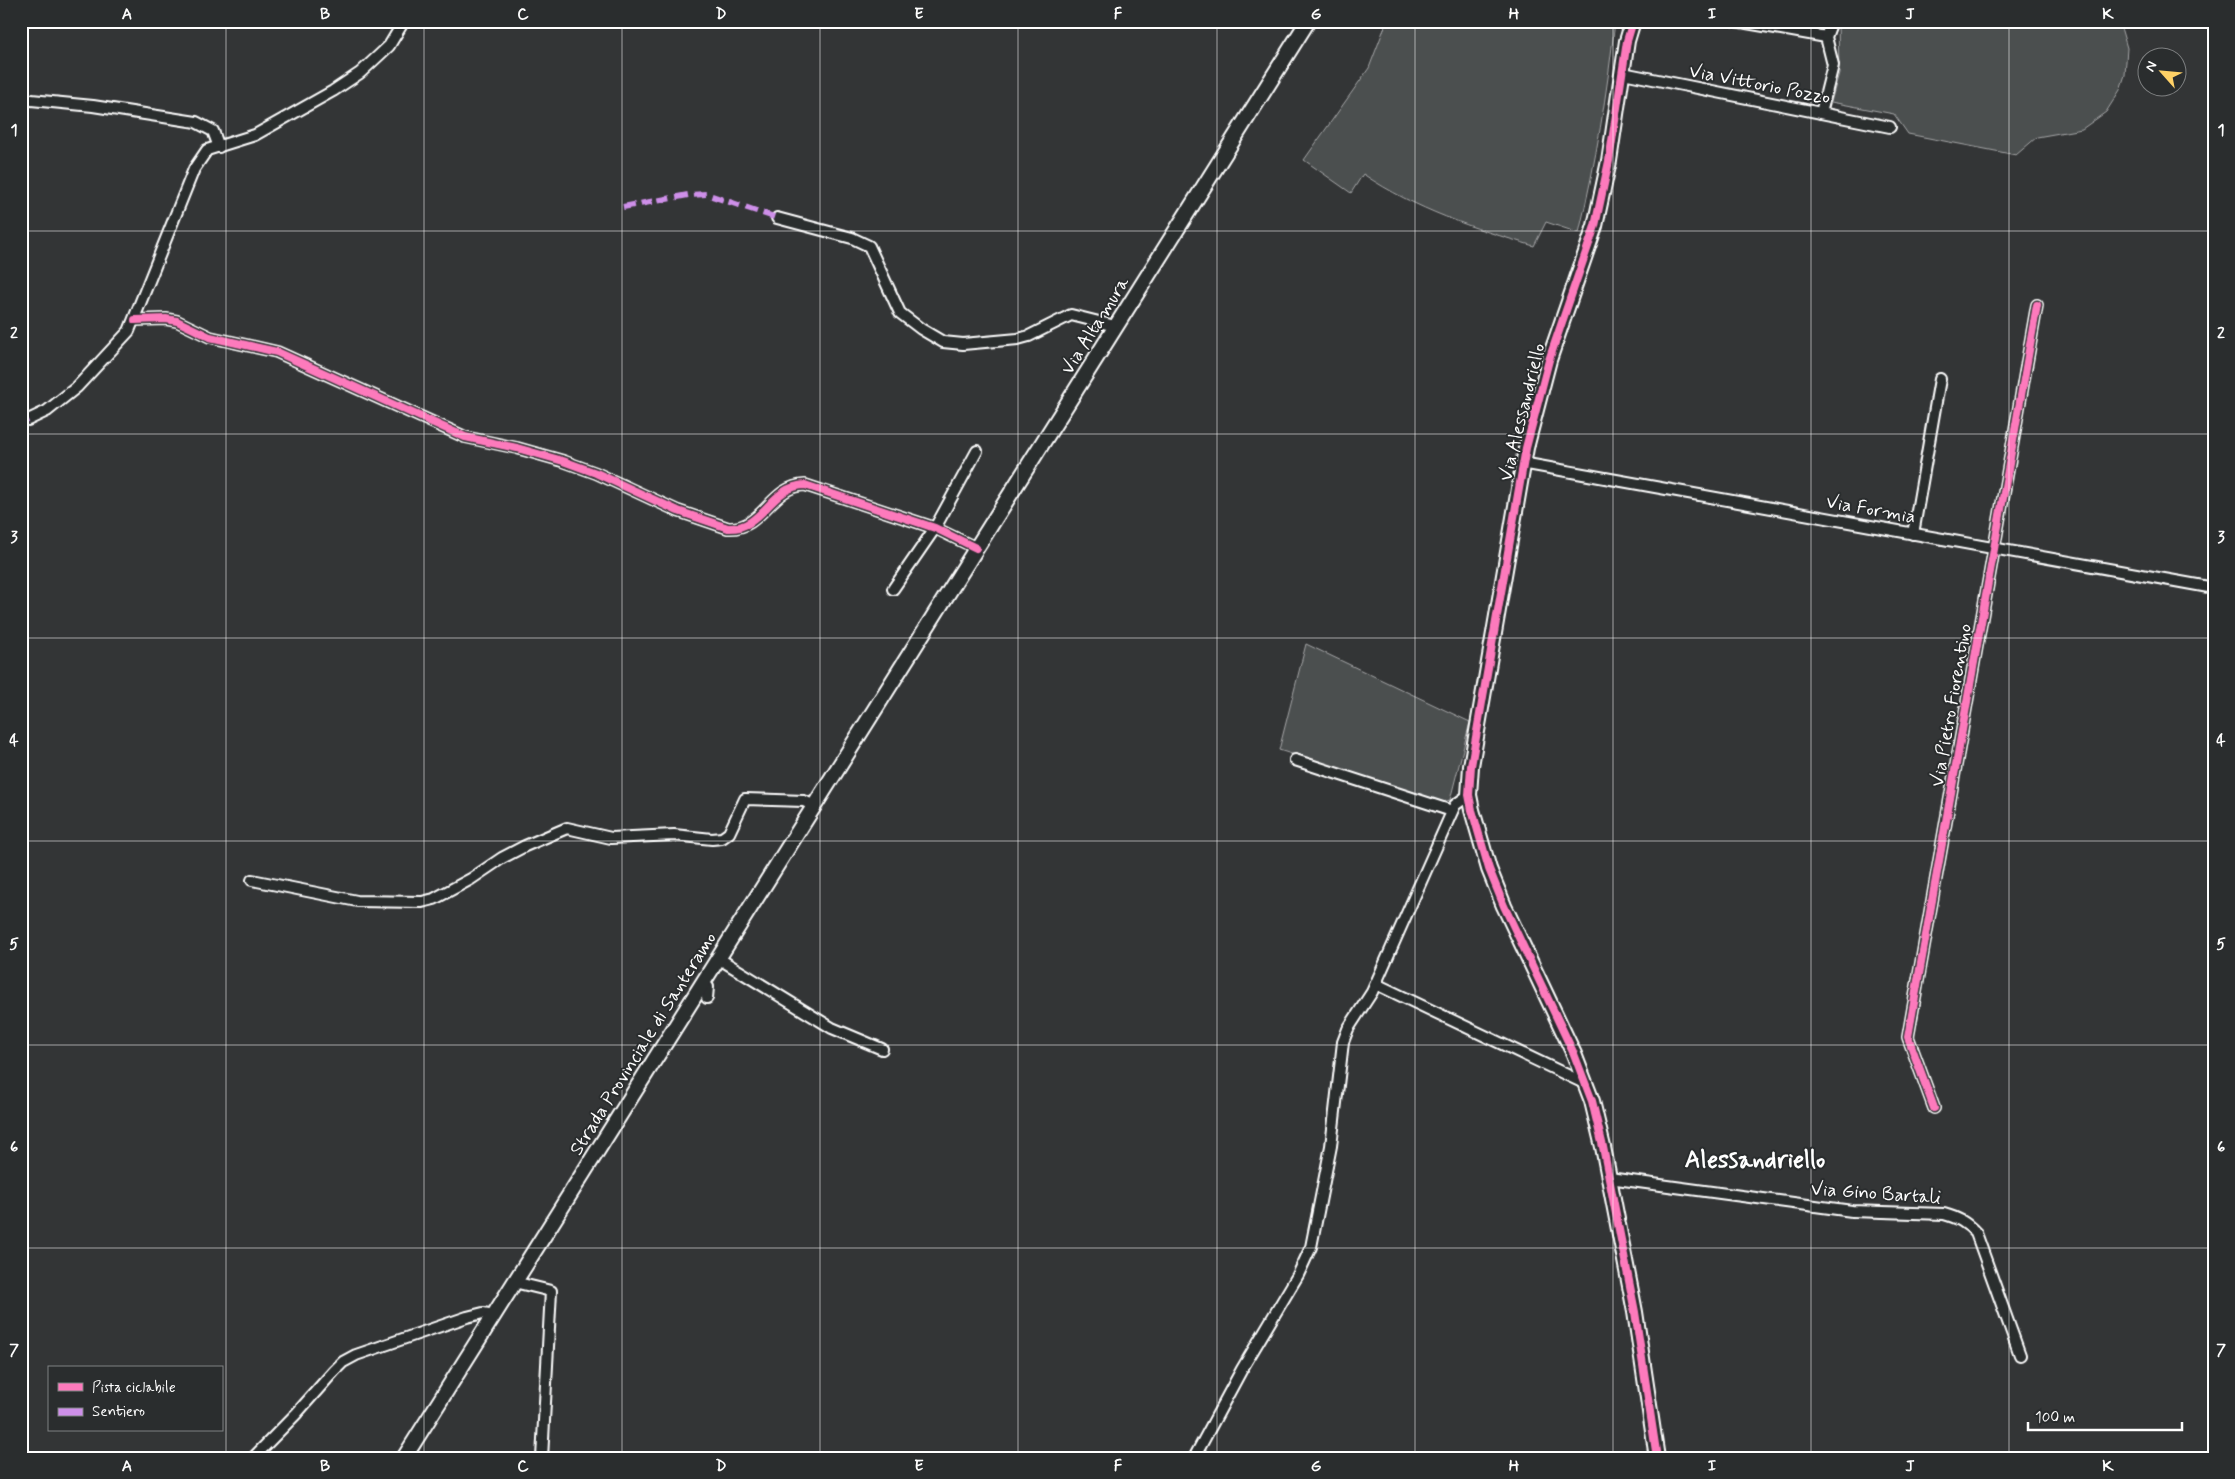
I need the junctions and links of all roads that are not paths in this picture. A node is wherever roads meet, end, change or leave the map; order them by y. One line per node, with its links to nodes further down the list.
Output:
1 (404, 21): 13 (street)
2 (1308, 21): 17 (main road, Via Altamura)
3 (1626, 21): 8 (main road, Via Alessandriello)
4 (1633, 21): 8 (main road, Via Alessandriello)
5 (1735, 21): 7 (street)
6 (1832, 21): 7 (street)
7 (1826, 37): 11 (street)
8 (1627, 42): 9 (main road, Via Alessandriello)
9 (1623, 73): 11 (street, Via Vittorio Pozzo); 21 (main road, Via Alessandriello)
10 (21, 100): 13 (street)
11 (1821, 113): 12 (street, Via Vittorio Pozzo)
12 (1890, 127)
13 (219, 147): 16 (street)
14 (778, 218): 17 (street)
15 (2037, 305): 25 (street, Via Pietro Fiorentino)
16 (135, 320): 19 (street); 22 (street)
17 (1115, 326): 24 (main road, Via Altamura)
18 (1940, 379): 23 (street)
19 (28, 420)
20 (976, 451): 22 (street)
21 (1522, 464): 23 (street, Via Formia); 30 (main road, Via Alessandriello)
22 (936, 528): 24 (street); 27 (street)
23 (1913, 534): 25 (street, Via Formia)
24 (976, 548): 28 (main road, Via Altamura)
25 (1995, 548): 26 (street, Via Formia); 40 (street, Via Pietro Fiorentino)
26 (2214, 588)
27 (893, 589)
28 (913, 649): 31 (main road, Strada Provinciale di Santeramo)
29 (1295, 760): 32 (street)
30 (1469, 795): 32 (street); 39 (main road, Via Alessandriello)
31 (814, 806): 33 (street); 34 (main road, Strada Provinciale di Santeramo)
32 (1452, 811): 36 (street)
33 (252, 880)
34 (718, 958): 35 (main road, Strada Provinciale di Santeramo); 38 (street)
35 (703, 983): 37 (street); 42 (main road, Strada Provinciale di Santeramo)
36 (1376, 984): 39 (street); 48 (street)
37 (707, 998)
38 (882, 1049)
39 (1586, 1084): 41 (main road, Via Alessandriello)
40 (1934, 1108)
41 (1609, 1178): 44 (street, Via Gino Bartali); 49 (main road, Via Alessandriello)
42 (514, 1282): 43 (main road, Strada Provinciale di Santeramo); 47 (street)
43 (494, 1315): 45 (street); 46 (main road, Strada Provinciale di Santeramo)
44 (2020, 1356)
45 (253, 1458)
46 (404, 1458)
47 (542, 1458)
48 (1194, 1458)
49 (1657, 1458)

